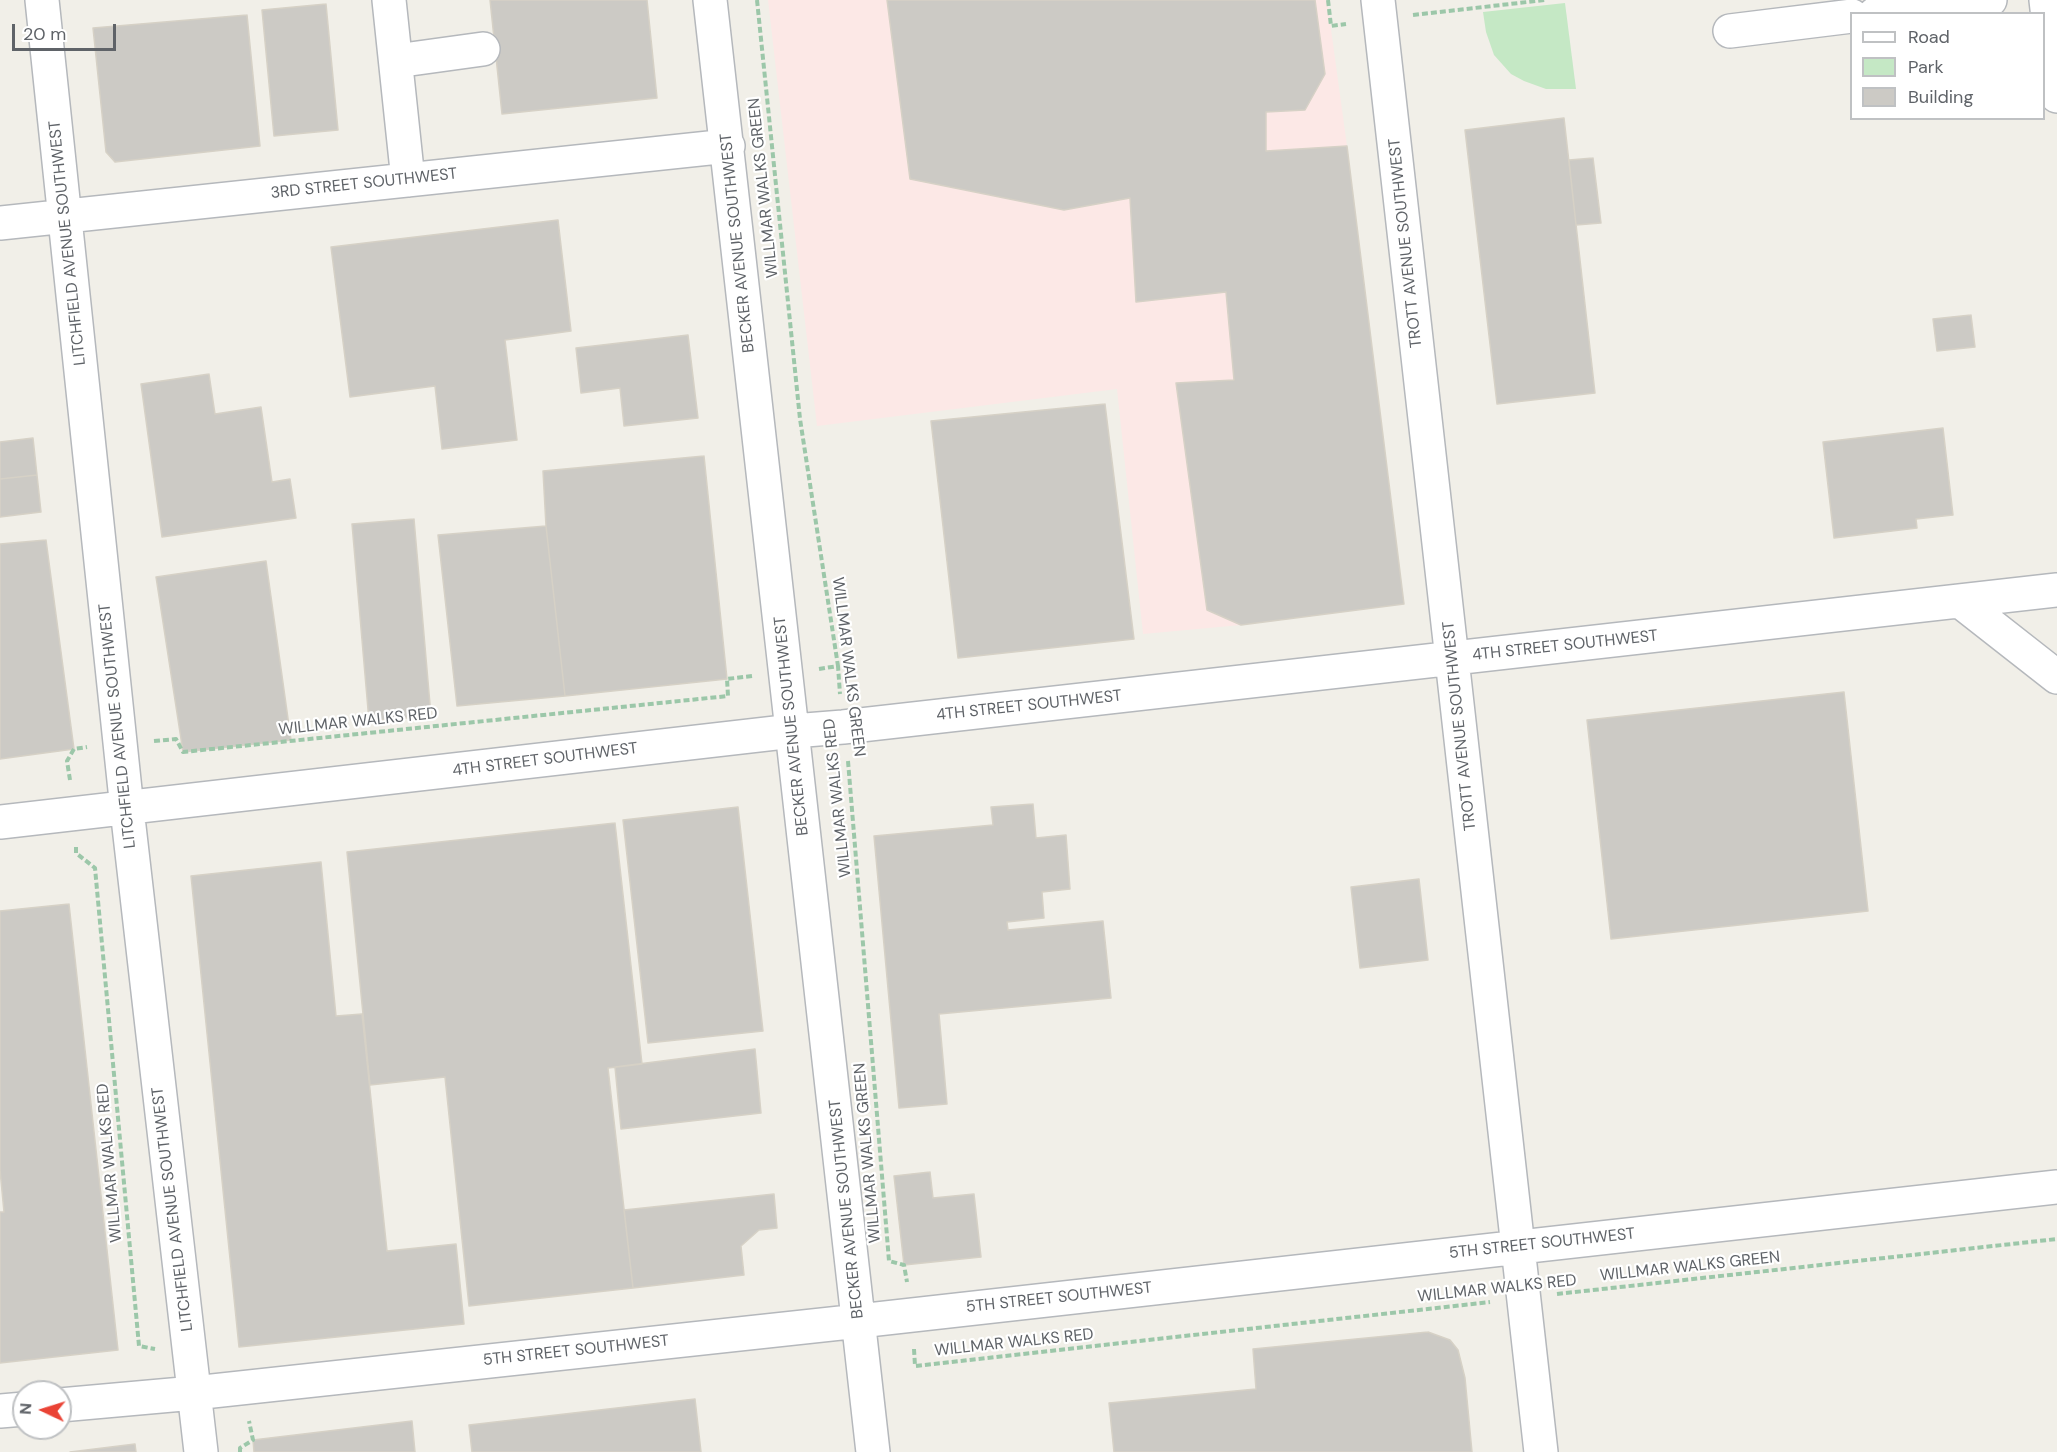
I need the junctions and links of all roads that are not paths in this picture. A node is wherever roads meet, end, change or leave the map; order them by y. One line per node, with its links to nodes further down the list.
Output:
1 (42, 0): 15 (street, LITCHFIELD AVENUE SOUTHWEST)
2 (389, 0): 11 (street)
3 (711, 0): 13 (street, BECKER AVENUE SOUTHWEST)
4 (1990, 0): 7 (street)
5 (2046, 0): 12 (street)
6 (1379, 9): 19 (street, TROTT AVENUE SOUTHWEST)
7 (1891, 12)
8 (1850, 16): 9 (street)
9 (1730, 31)
10 (483, 49): 11 (street)
11 (396, 61): 14 (street)
12 (2057, 96)
13 (728, 146): 14 (street, 3RD STREET SOUTHWEST); 21 (street, BECKER AVENUE SOUTHWEST)
14 (408, 180): 15 (street, 3RD STREET SOUTHWEST)
15 (65, 216): 16 (street, 3RD STREET SOUTHWEST); 22 (street, LITCHFIELD AVENUE SOUTHWEST)
16 (0, 223)
17 (2057, 590): 18 (street, 4TH STREET SOUTHWEST)
18 (1960, 601): 19 (street, 4TH STREET SOUTHWEST); 20 (street)
19 (1452, 658): 21 (street, 4TH STREET SOUTHWEST); 25 (street, TROTT AVENUE SOUTHWEST)
20 (2057, 677)
21 (793, 731): 22 (street, 4TH STREET SOUTHWEST); 26 (street, BECKER AVENUE SOUTHWEST)
22 (127, 809): 23 (street, 4TH STREET SOUTHWEST); 27 (street, LITCHFIELD AVENUE SOUTHWEST)
23 (0, 822)
24 (2057, 1188): 25 (street, 5TH STREET SOUTHWEST)
25 (1519, 1246): 26 (street, 5TH STREET SOUTHWEST); 31 (street, TROTT AVENUE SOUTHWEST)
26 (859, 1321): 27 (street, 5TH STREET SOUTHWEST); 30 (street, BECKER AVENUE SOUTHWEST)
27 (194, 1392): 28 (street, 5TH STREET SOUTHWEST); 29 (street, LITCHFIELD AVENUE SOUTHWEST)
28 (72, 1404)
29 (201, 1452)
30 (873, 1452)
31 (1541, 1452)

